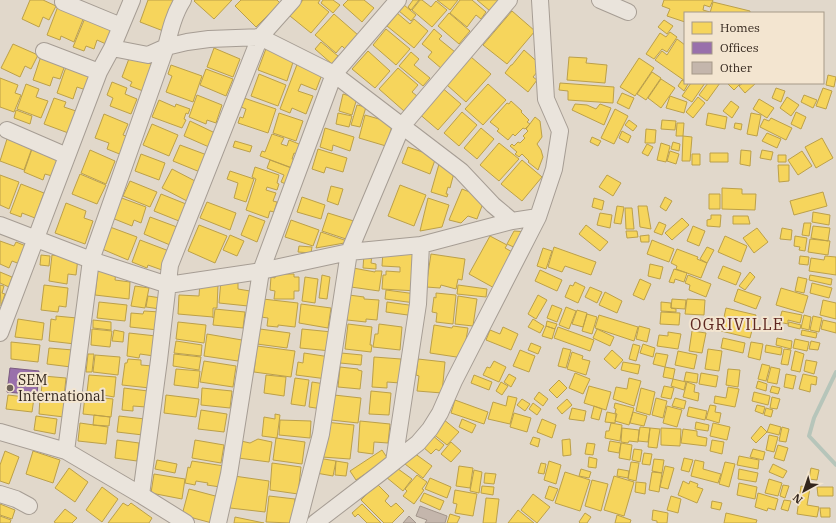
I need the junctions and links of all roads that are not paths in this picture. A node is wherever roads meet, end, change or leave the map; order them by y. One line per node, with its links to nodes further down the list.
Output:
1 (132, 0): 10 (street)
2 (183, 0): 12 (street)
3 (293, 0): 11 (street)
4 (398, 0): 16 (street)
5 (509, 0): 17 (street)
6 (540, 0): 20 (street)
7 (600, 0): 9 (street)
8 (63, 2): 10 (street)
9 (628, 12)
10 (121, 26): 13 (street)
11 (260, 37): 12 (street); 16 (street); 28 (street)
12 (166, 47): 13 (street); 26 (street)
13 (112, 48): 15 (street)
14 (44, 51): 15 (street)
15 (100, 72): 19 (street)
16 (334, 74): 17 (street); 27 (street)
17 (402, 126): 21 (street); 25 (street)
18 (7, 130): 19 (street)
19 (67, 156): 23 (street)
20 (538, 217): 21 (street); 32 (street)
21 (512, 221): 24 (street)
22 (0, 225): 23 (street)
23 (37, 239): 26 (street); 29 (street)
24 (421, 244): 25 (street); 32 (street)
25 (349, 252): 27 (street); 38 (street)
26 (91, 260): 28 (street); 31 (street)
27 (261, 271): 28 (street); 37 (street)
28 (168, 285): 34 (street)
29 (0, 333)
30 (0, 432): 31 (street)
31 (66, 451): 34 (street)
32 (394, 462): 39 (street)
33 (0, 494): 35 (street)
34 (141, 494): 36 (street)
35 (29, 506)
36 (186, 523)
37 (218, 523)
38 (298, 523)
39 (315, 523)

